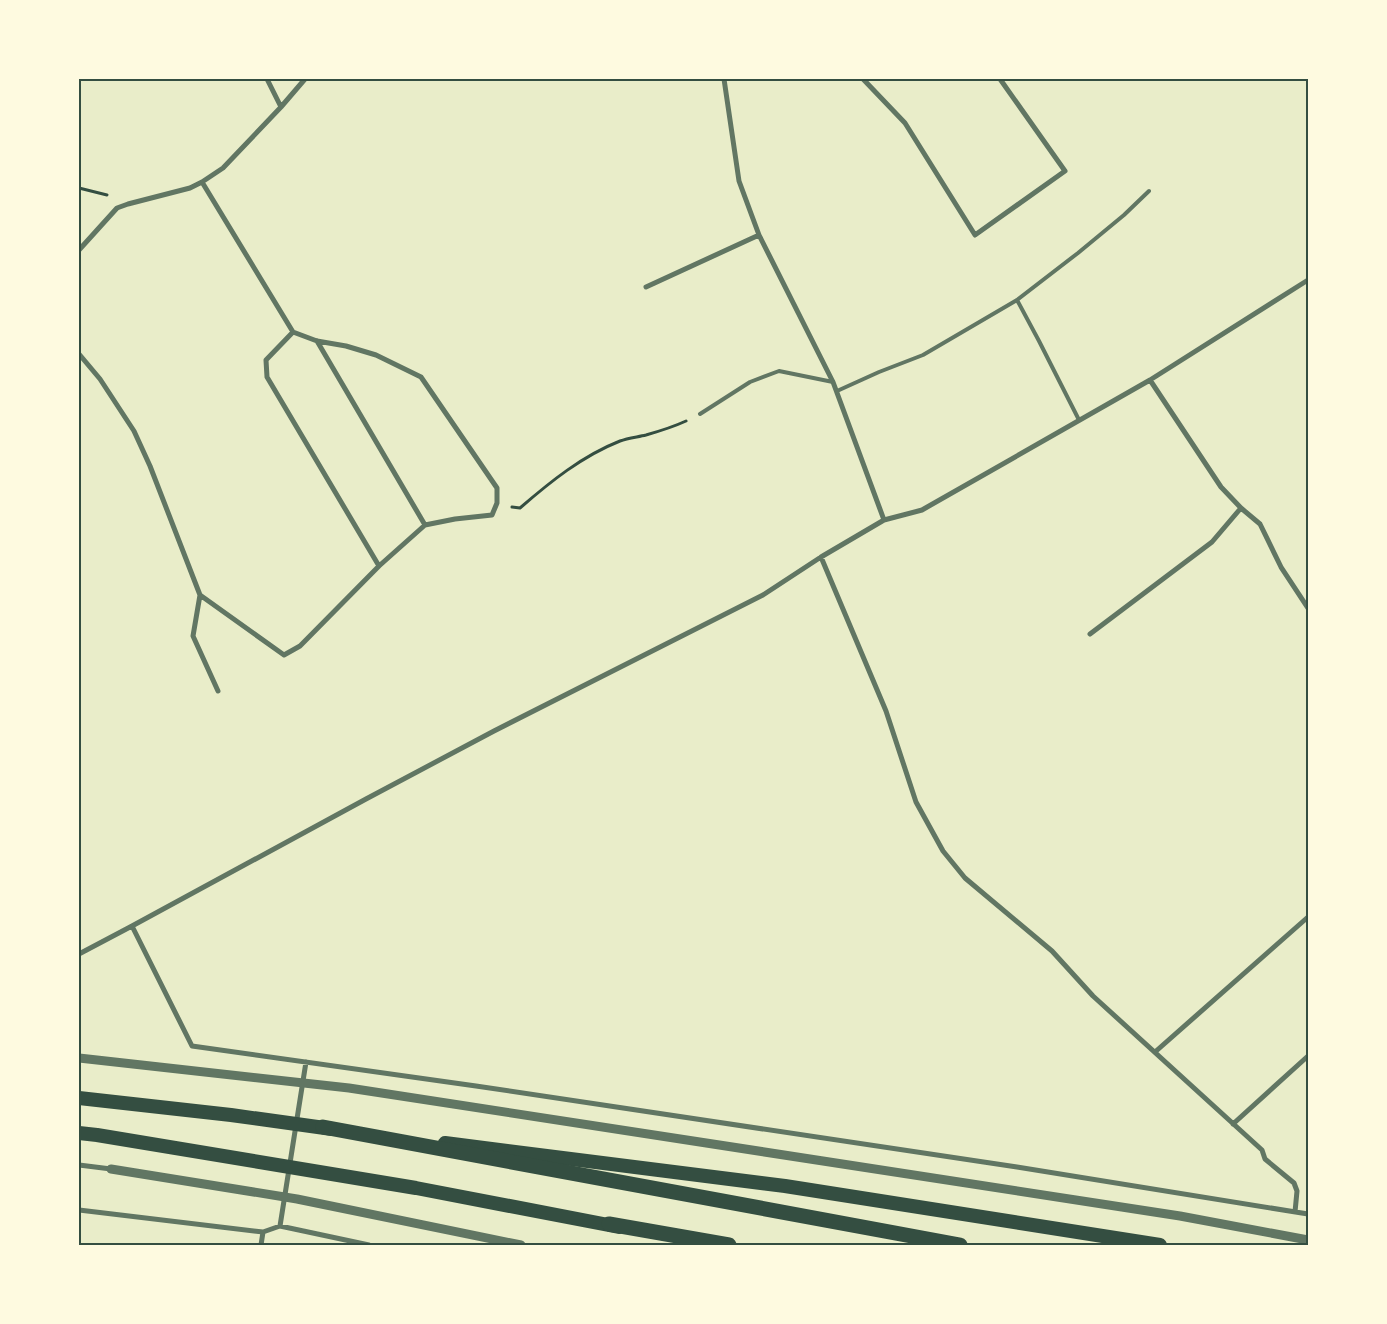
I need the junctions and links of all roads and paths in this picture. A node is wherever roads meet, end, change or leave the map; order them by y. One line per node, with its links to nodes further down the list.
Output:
1 (267, 79): 6 (street)
2 (306, 79): 6 (street)
3 (724, 79): 9 (street)
4 (863, 79): 5 (street)
5 (1000, 79)
6 (281, 107): 7 (street)
7 (202, 182): 10 (street); 14 (street)
8 (1149, 191): 13 (lane)
9 (759, 235): 12 (street); 18 (street)
10 (79, 250)
11 (1308, 280): 17 (street)
12 (646, 287)
13 (1016, 300): 19 (lane); 21 (lane)
14 (293, 332): 15 (street); 27 (street)
15 (317, 341): 22 (street); 25 (street)
16 (79, 354): 28 (street)
17 (1150, 380): 21 (street); 23 (street)
18 (833, 382): 19 (street); 20 (lane)
19 (837, 391): 24 (street)
20 (700, 414): 22 (path)
21 (1079, 420): 24 (street)
22 (497, 503): 25 (street)
23 (1241, 508): 29 (street); 30 (street)
24 (884, 520): 26 (street)
25 (425, 525): 27 (street)
26 (821, 557): 33 (street); 35 (street)
27 (379, 566): 28 (street)
28 (200, 596): 31 (street)
29 (1308, 608)
30 (1090, 634)
31 (218, 691)
32 (1308, 917): 35 (street)
33 (132, 926): 34 (street); 38 (street)
34 (79, 954)
35 (1155, 1052): 40 (street)
36 (1308, 1056): 40 (street)
37 (79, 1058): 51 (street)
38 (306, 1062): 46 (street); 49 (street)
39 (79, 1098): 41 (highway)
40 (1233, 1124): 46 (street)
41 (323, 1127): 57 (highway); 58 (highway)
42 (79, 1134): 48 (highway)
43 (79, 1165): 44 (street)
44 (111, 1169): 54 (street)
45 (79, 1210): 50 (street)
46 (1295, 1212): 47 (street)
47 (1308, 1214)
48 (609, 1224): 55 (highway); 56 (highway)
49 (280, 1226): 50 (street); 53 (street)
50 (263, 1232): 52 (street)
51 (1308, 1240)
52 (261, 1245)
53 (370, 1245)
54 (521, 1245)
55 (698, 1245)
56 (729, 1245)
57 (960, 1245)
58 (1160, 1245)

